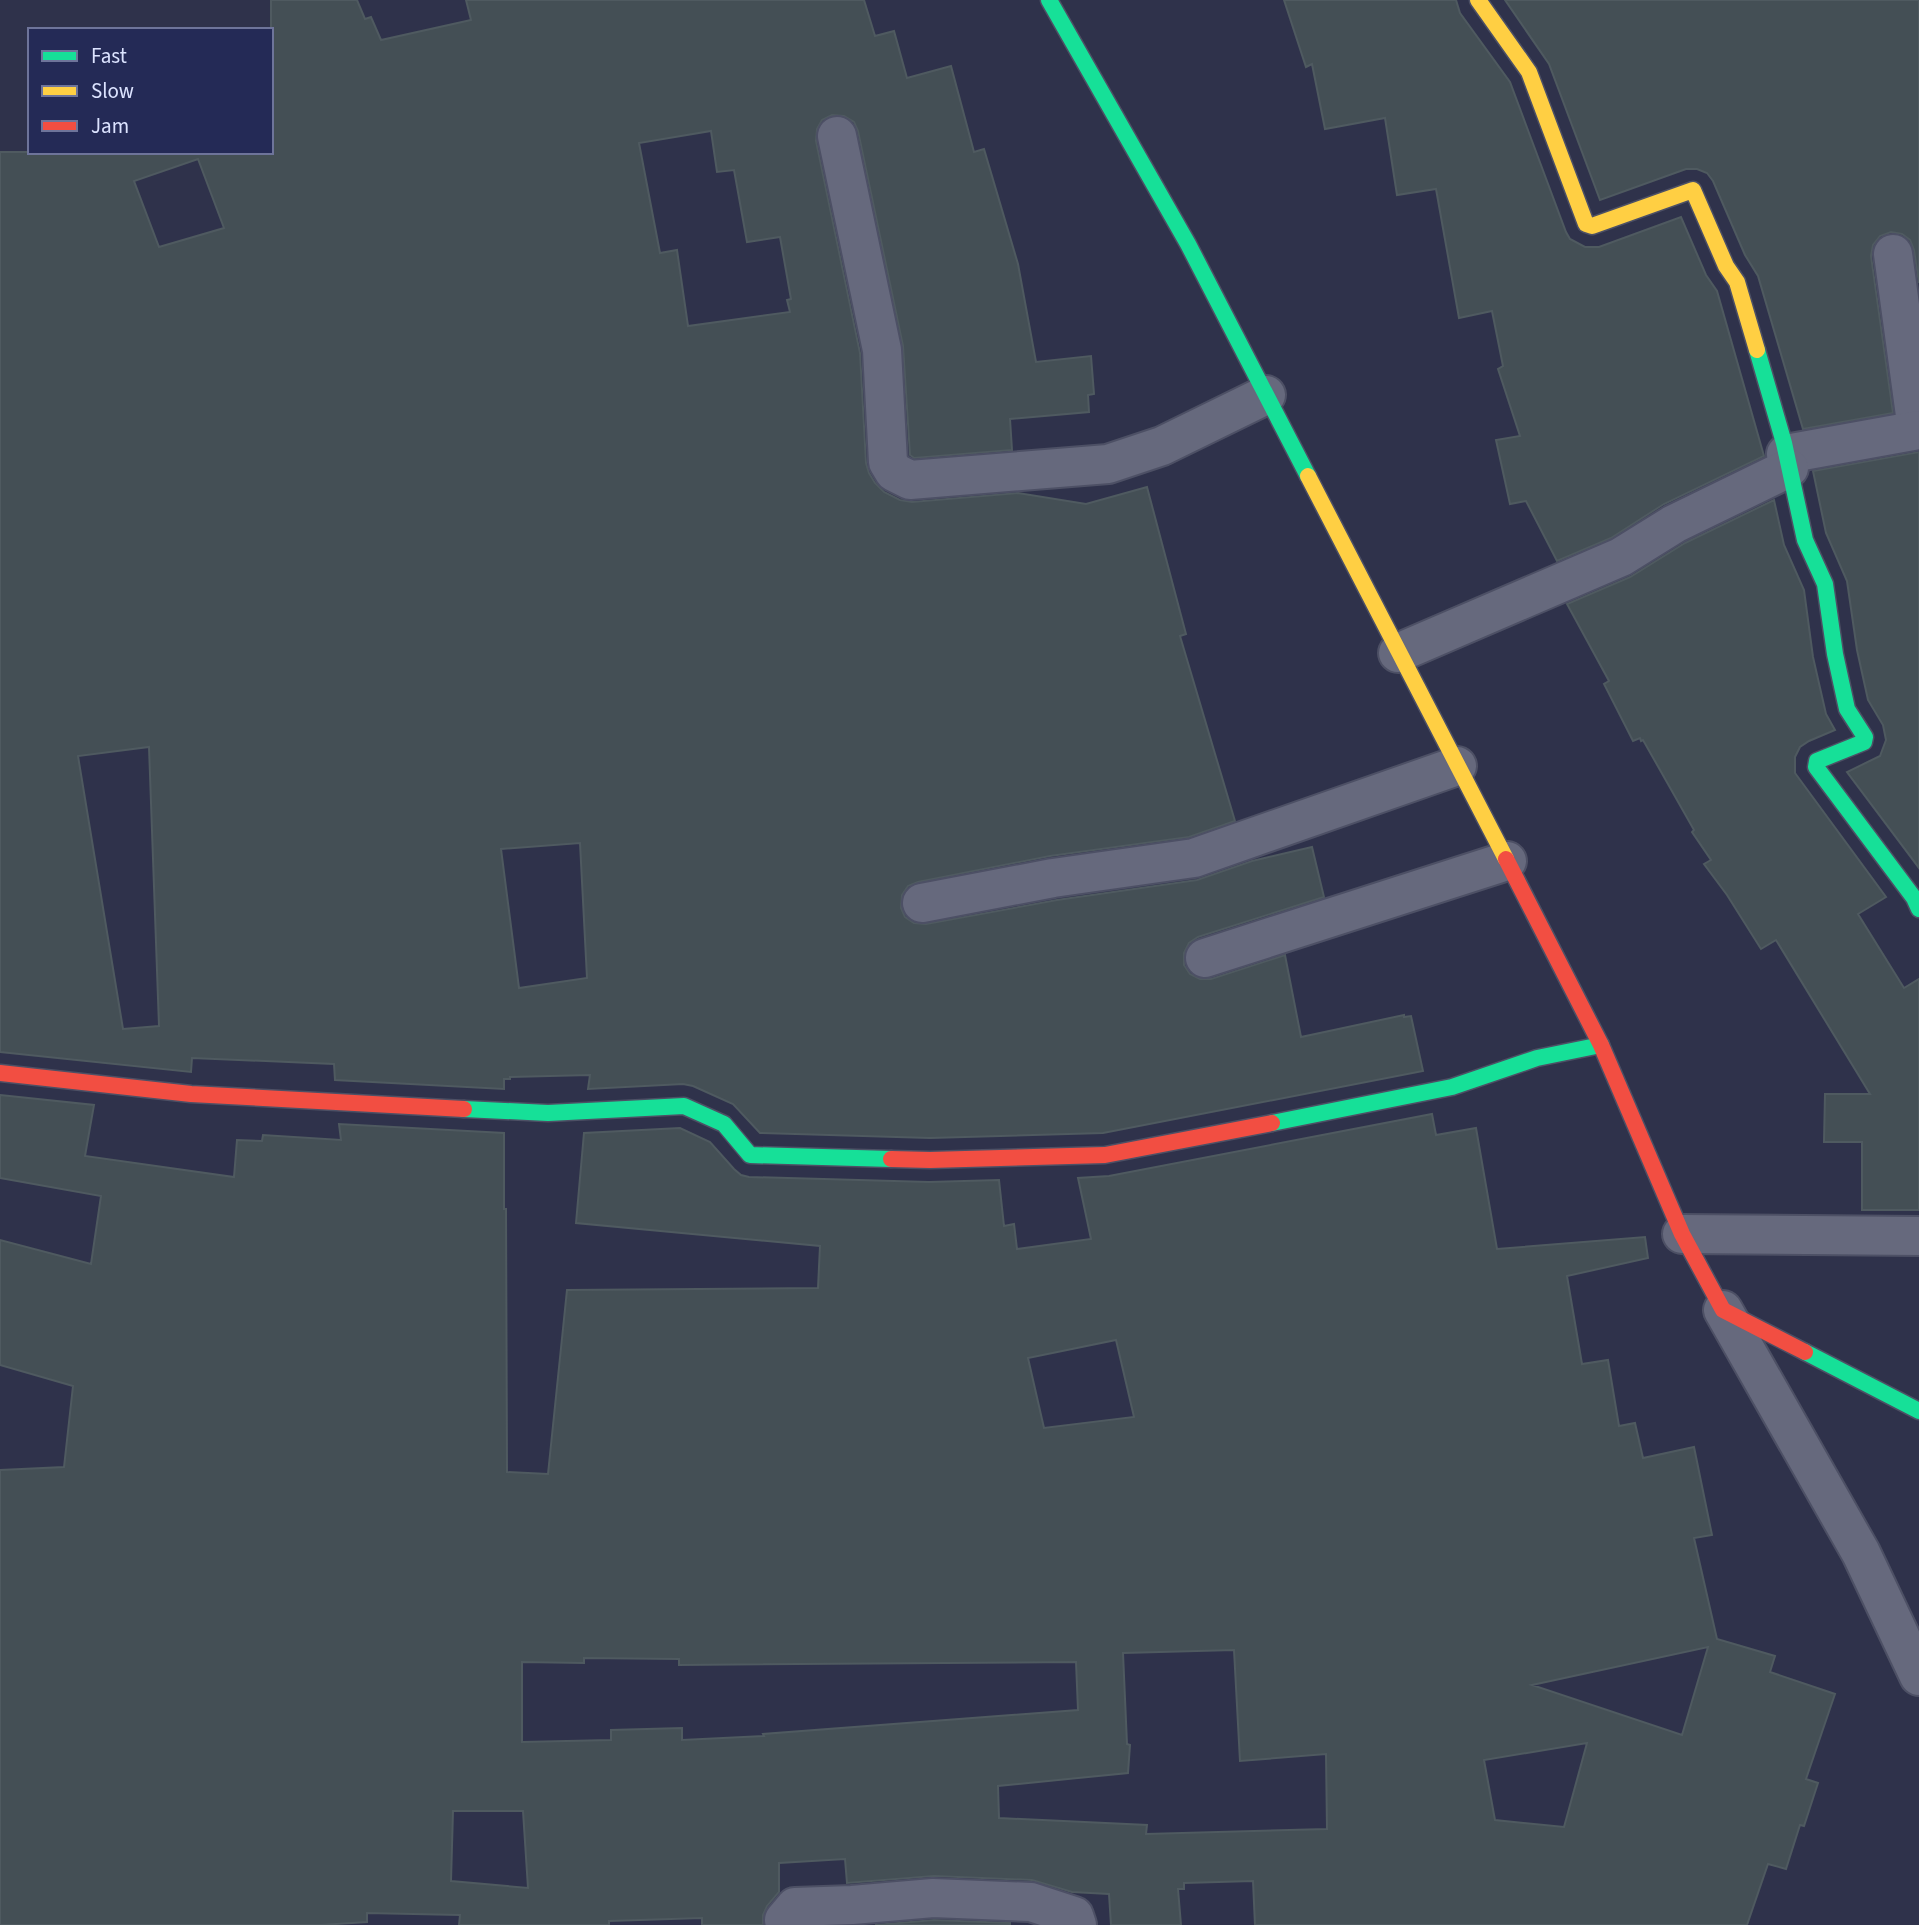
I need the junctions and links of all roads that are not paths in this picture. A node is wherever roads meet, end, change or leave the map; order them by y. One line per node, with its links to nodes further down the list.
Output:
1 (1049, 0): 5 (street)
2 (1478, 0): 7 (street)
3 (837, 136): 5 (street)
4 (1893, 254): 6 (street)
5 (1266, 395): 8 (street)
6 (1918, 430): 7 (street)
7 (1788, 461): 8 (street); 12 (street)
8 (1398, 653): 9 (street)
9 (1458, 766): 10 (street); 11 (street)
10 (1507, 862): 13 (street); 14 (street)
11 (922, 903)
12 (1919, 909)
13 (1205, 958)
14 (1601, 1045): 15 (street); 16 (street)
15 (0, 1073)
16 (1682, 1234): 17 (street); 18 (street)
17 (1919, 1236)
18 (1723, 1310): 19 (street); 20 (street)
19 (1919, 1411)
20 (1919, 1676)
21 (784, 1920): 22 (street)
22 (1077, 1925)

